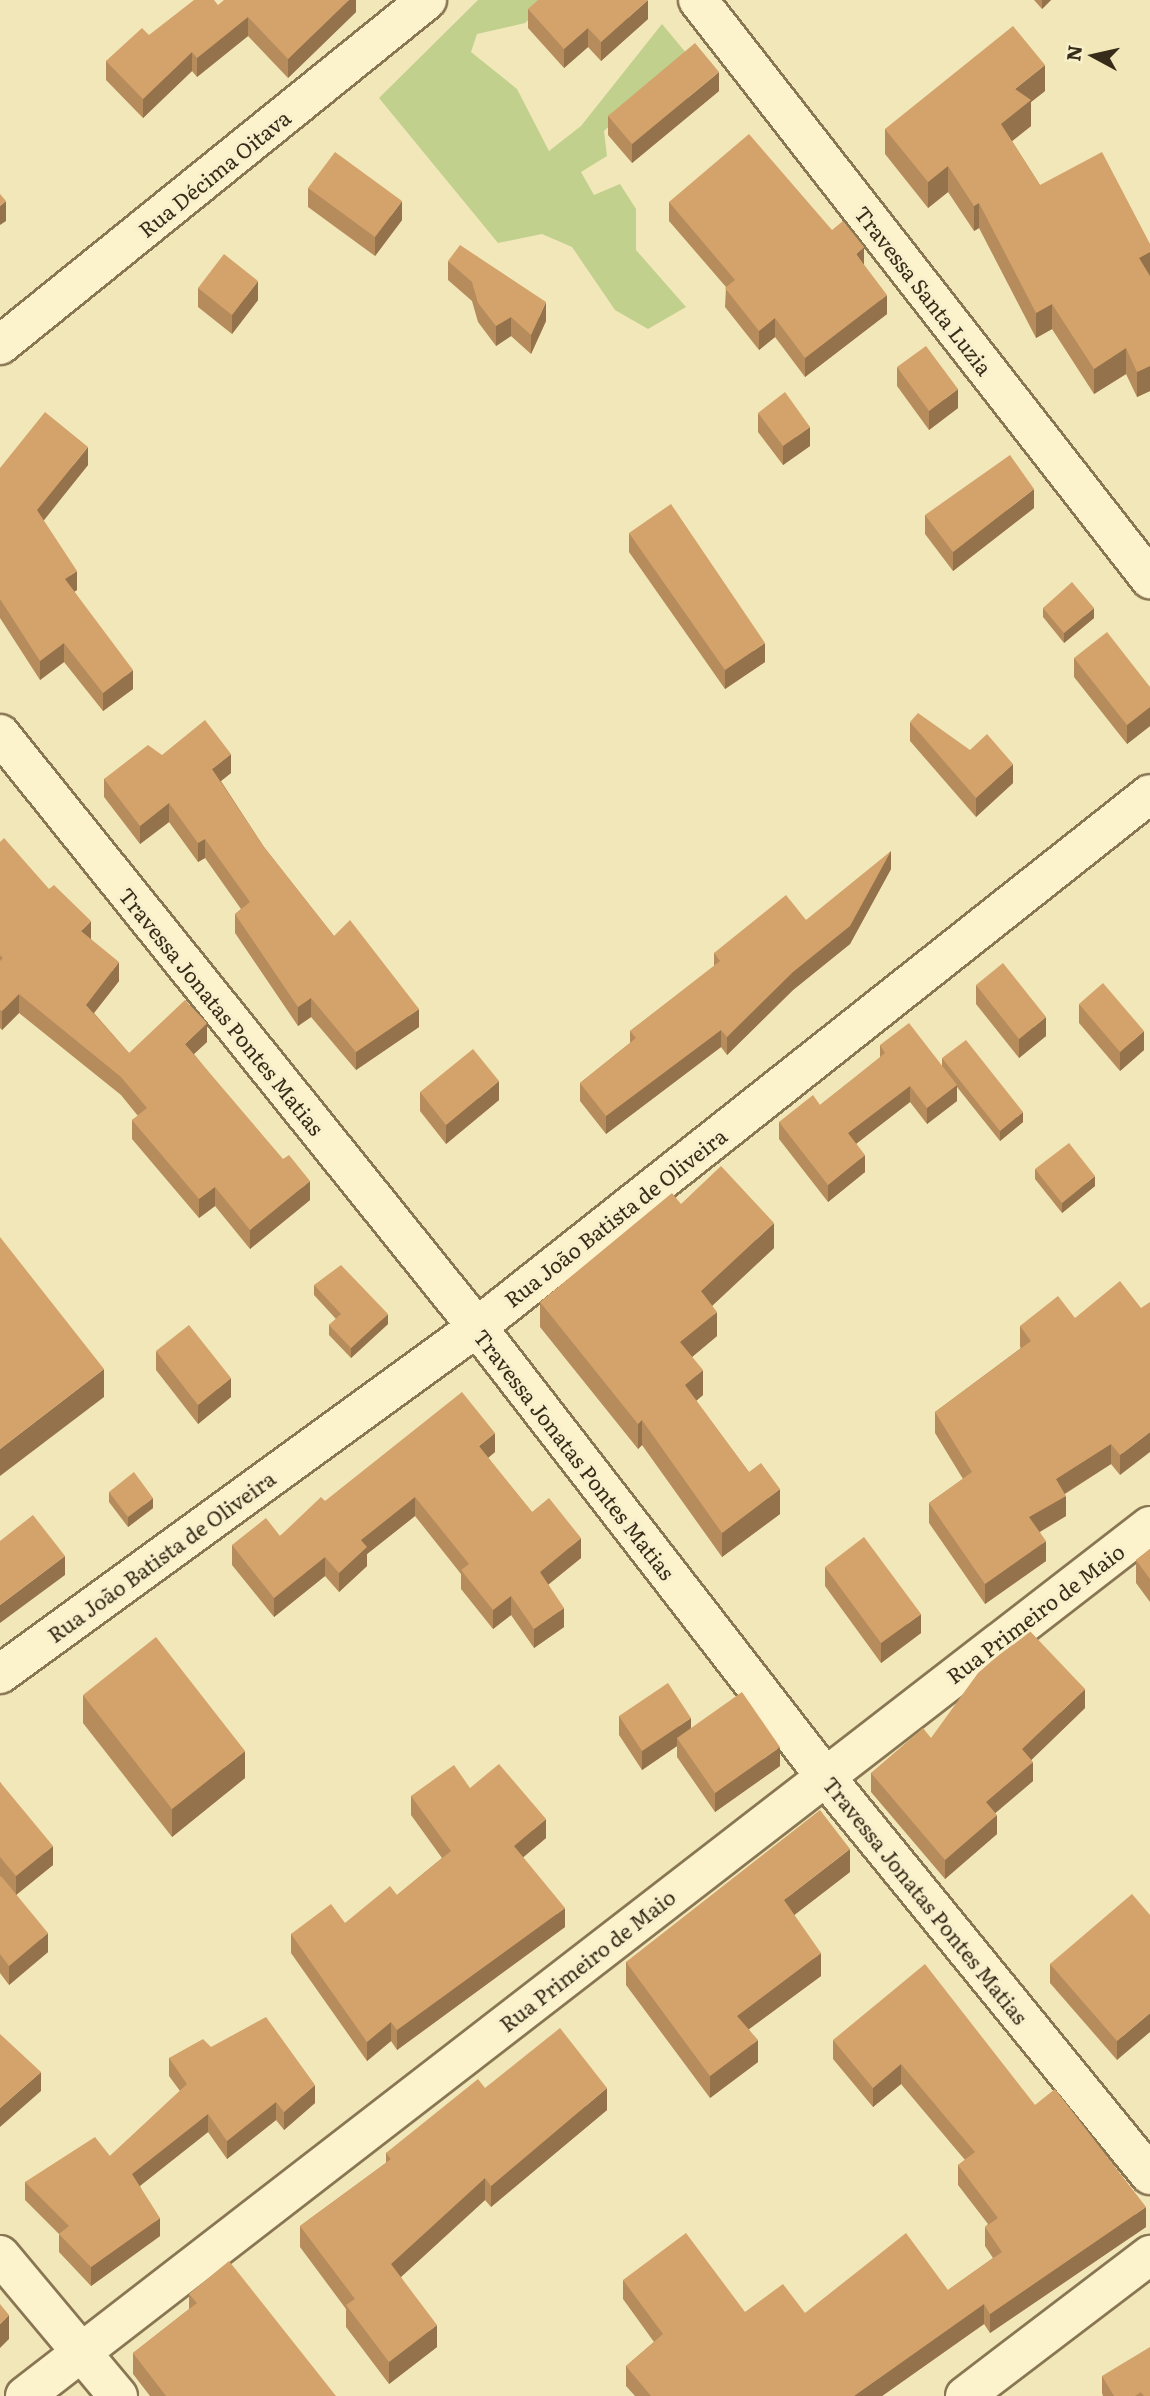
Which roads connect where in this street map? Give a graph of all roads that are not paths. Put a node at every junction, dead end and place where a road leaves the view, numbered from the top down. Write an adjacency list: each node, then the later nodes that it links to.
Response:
1 (427, 0): 3 (street, Rua Décima Oitava)
2 (698, 0): 4 (street, Travessa Santa Luzia)
3 (0, 345)
4 (1150, 579)
5 (0, 734): 7 (street, Travessa Jonatas Pontes Matias)
6 (1150, 794): 7 (street, Rua João Batista de Oliveira)
7 (477, 1326): 9 (street, Rua João Batista de Oliveira); 10 (street, Travessa Jonatas Pontes Matias)
8 (1150, 1526): 10 (street, Rua Primeiro de Maio)
9 (0, 1674)
10 (824, 1775): 11 (street, Travessa Jonatas Pontes Matias); 14 (street, Rua Primeiro de Maio)
11 (1150, 2175)
12 (0, 2255): 14 (street)
13 (1150, 2255): 17 (street)
14 (83, 2352): 15 (street, Rua Primeiro de Maio); 16 (street)
15 (25, 2396)
16 (118, 2396)
17 (965, 2396)

